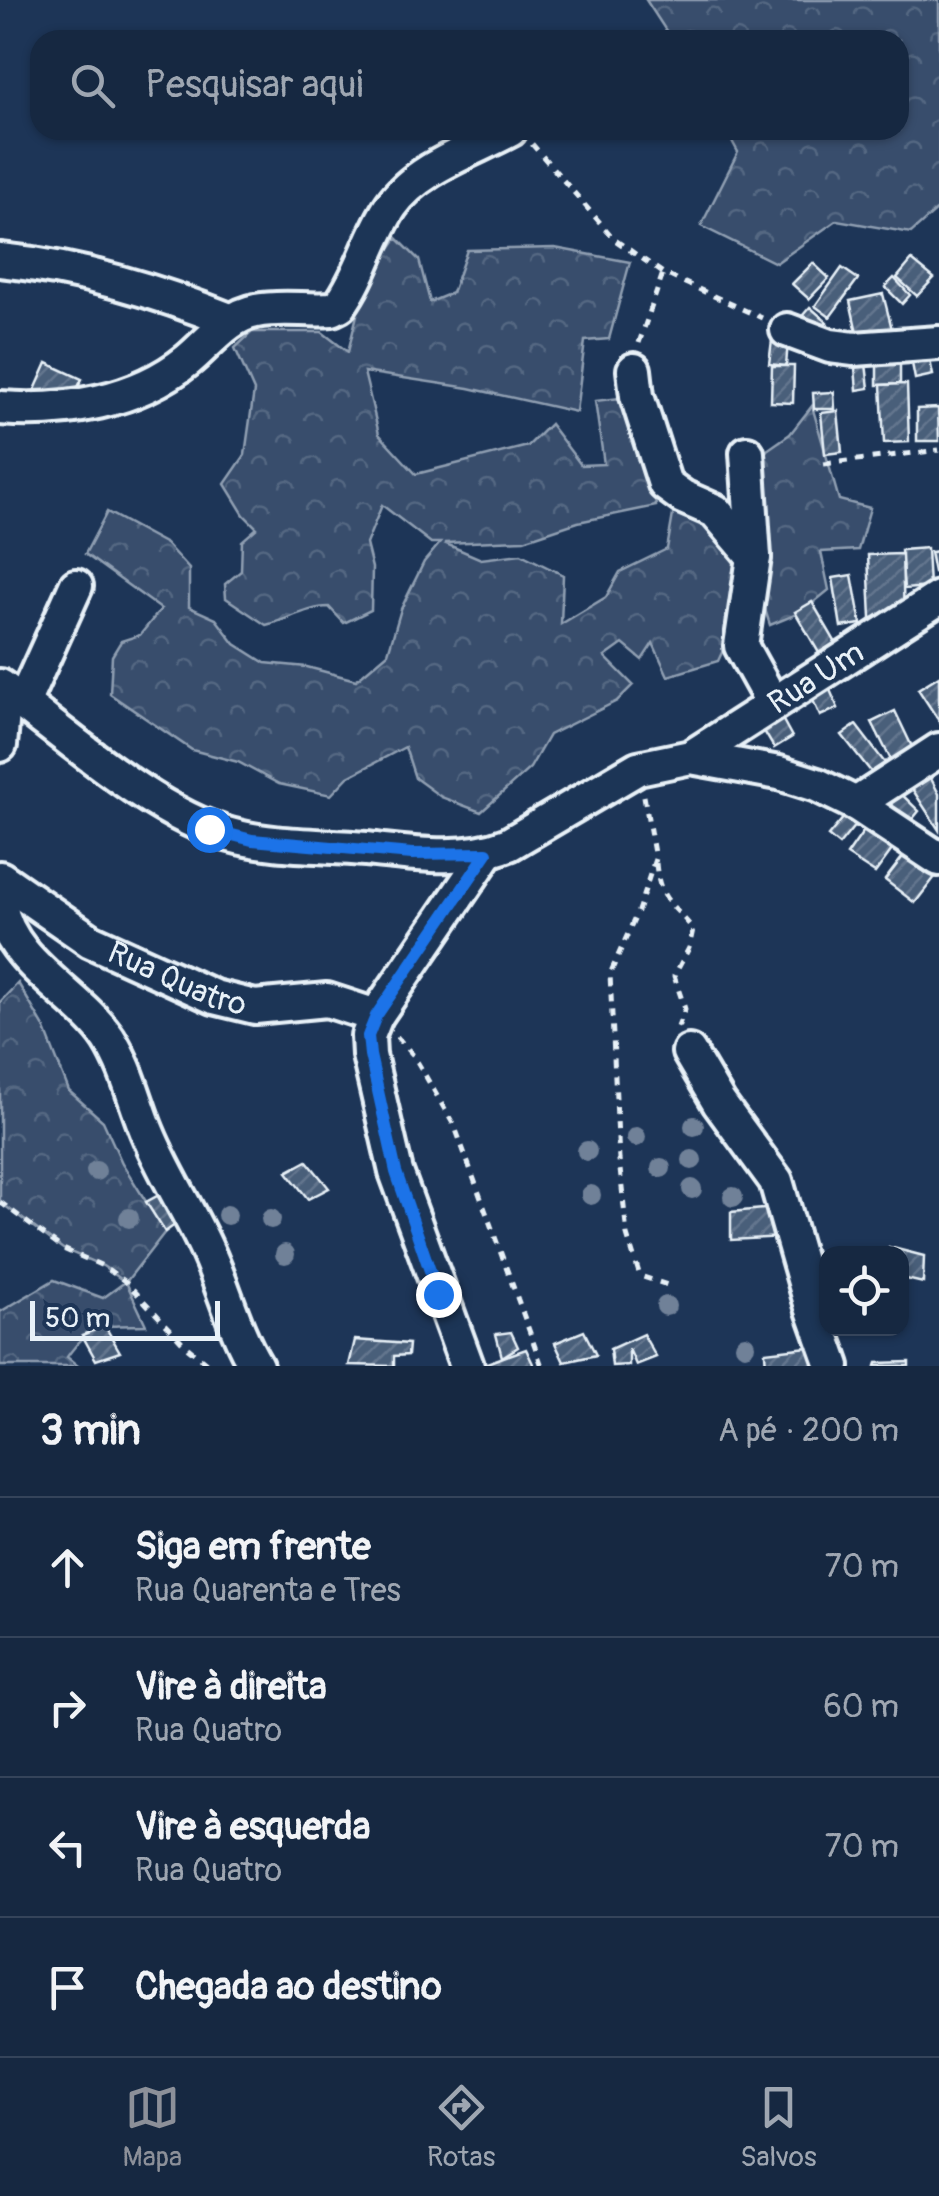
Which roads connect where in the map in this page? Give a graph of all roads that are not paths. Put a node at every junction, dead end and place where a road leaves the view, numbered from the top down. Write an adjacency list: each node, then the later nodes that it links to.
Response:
1 (513, 140): 3 (street)
2 (0, 260): 3 (street)
3 (232, 321): 7 (street)
4 (787, 330): 5 (street)
5 (939, 342)
6 (634, 370): 9 (street)
7 (0, 408)
8 (747, 453): 9 (street)
9 (754, 557): 13 (street)
10 (76, 586): 12 (street)
11 (939, 598): 13 (street, Rua Um)
12 (9, 693): 14 (street); 18 (street)
13 (772, 702): 16 (street, Rua Um)
14 (0, 745)
15 (939, 750): 17 (street)
16 (691, 757): 17 (street); 18 (street)
17 (856, 804): 19 (street)
18 (487, 853): 22 (street)
19 (939, 859)
20 (0, 878): 22 (street, Rua Quatro)
21 (0, 904): 24 (street)
22 (376, 1016): 25 (street)
23 (689, 1052): 26 (street)
24 (256, 1366)
25 (466, 1366)
26 (833, 1366)

